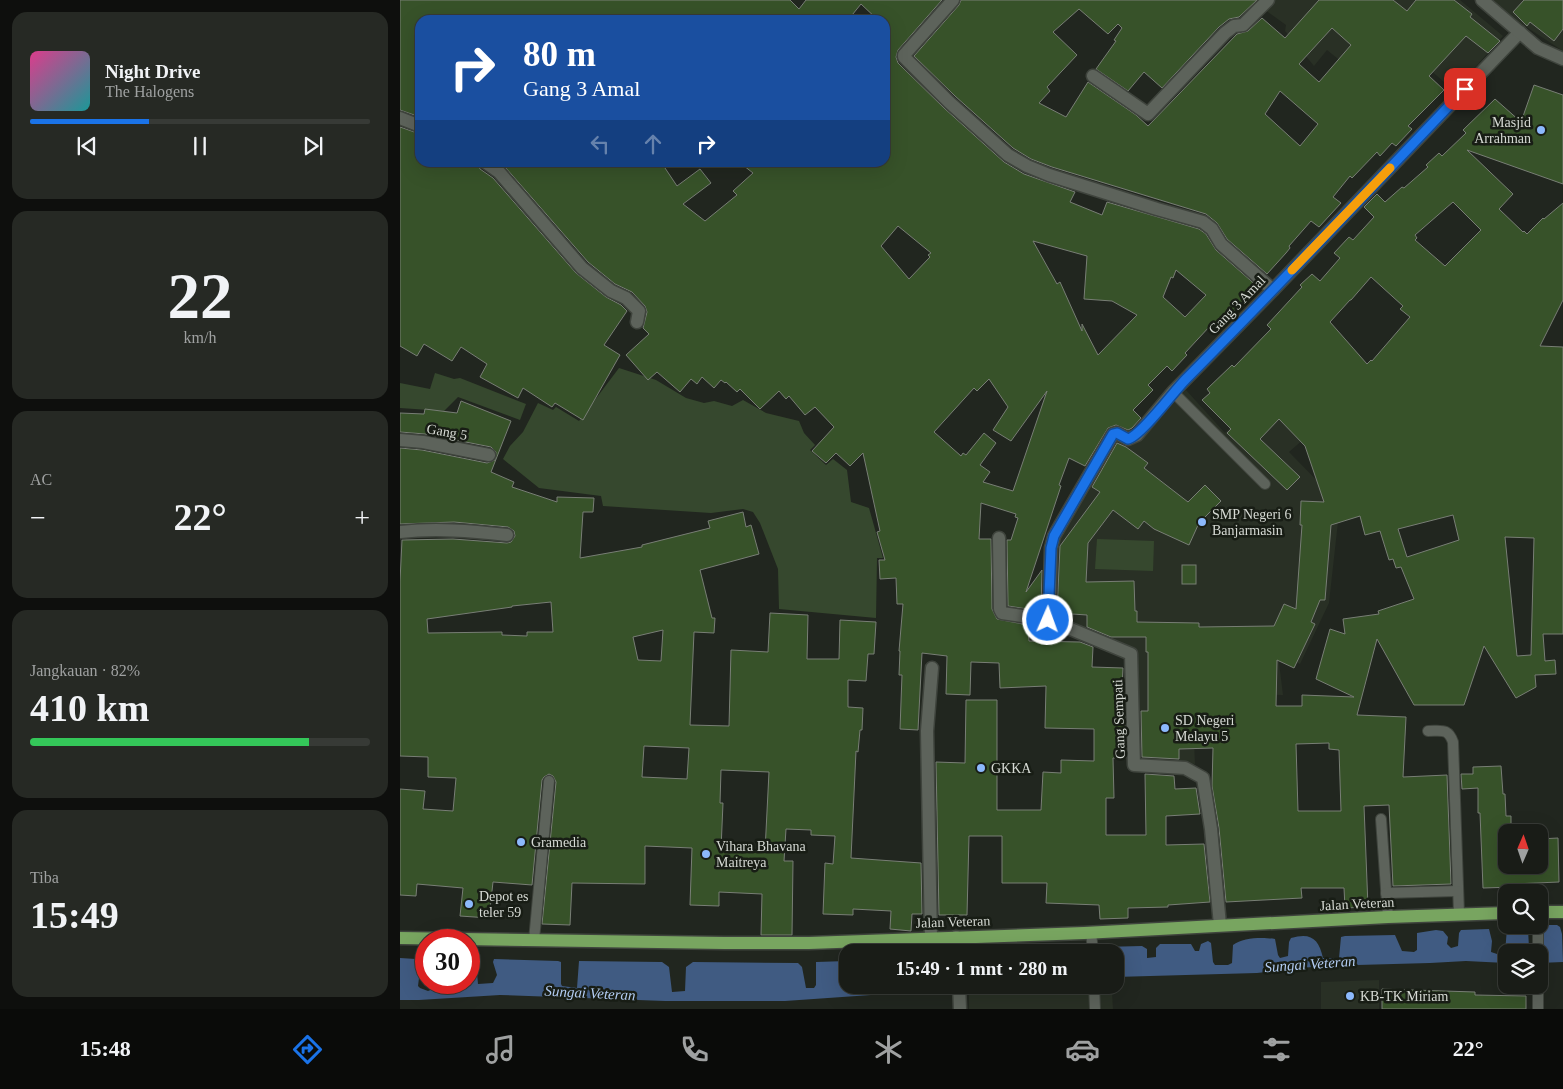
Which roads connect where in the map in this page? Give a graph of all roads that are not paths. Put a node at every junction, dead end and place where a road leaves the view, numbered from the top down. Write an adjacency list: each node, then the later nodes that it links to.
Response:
1 (953, 0): 10 (street)
2 (1268, 0): 6 (street)
3 (1482, 0): 4 (street)
4 (1520, 32): 5 (street); 10 (street, Gang 3 Amal)
5 (1563, 59)
6 (1093, 76)
7 (400, 118): 8 (street)
8 (415, 124)
9 (492, 167): 11 (street)
10 (1273, 290): 12 (street, Gang 3 Amal)
11 (637, 322)
12 (1173, 392): 15 (lane); 19 (street, Gang 3 Amal)
13 (400, 440): 14 (street, Gang 5)
14 (489, 455)
15 (1265, 484)
16 (400, 532): 17 (street)
17 (507, 535)
18 (999, 538): 19 (street, Gang Sempati)
19 (1048, 620): 31 (street, Gang Sempati)
20 (932, 668): 35 (street)
21 (1428, 731): 24 (lane)
22 (549, 781): 36 (lane)
23 (1381, 819): 25 (lane)
24 (1457, 891): 25 (lane); 29 (lane)
25 (1386, 892): 30 (lane)
26 (1548, 912): 27 (main road)
27 (1563, 912)
28 (1498, 913): 29 (main road, Jalan Veteran)
29 (1459, 914): 30 (main road, Jalan Veteran)
30 (1388, 917): 31 (main road, Jalan Veteran)
31 (1220, 925): 32 (main road, Jalan Veteran)
32 (1091, 932): 33 (main road, Jalan Veteran); 38 (lane)
33 (956, 937): 35 (main road, Jalan Veteran); 37 (street)
34 (400, 938): 36 (main road, Jalan Veteran)
35 (931, 938): 36 (main road, Jalan Veteran)
36 (534, 940)
37 (956, 944)
38 (1092, 944)
39 (959, 994): 42 (street)
40 (1094, 994): 43 (lane)
41 (1538, 994): 44 (lane)
42 (960, 1009)
43 (1095, 1009)
44 (1538, 1009)

